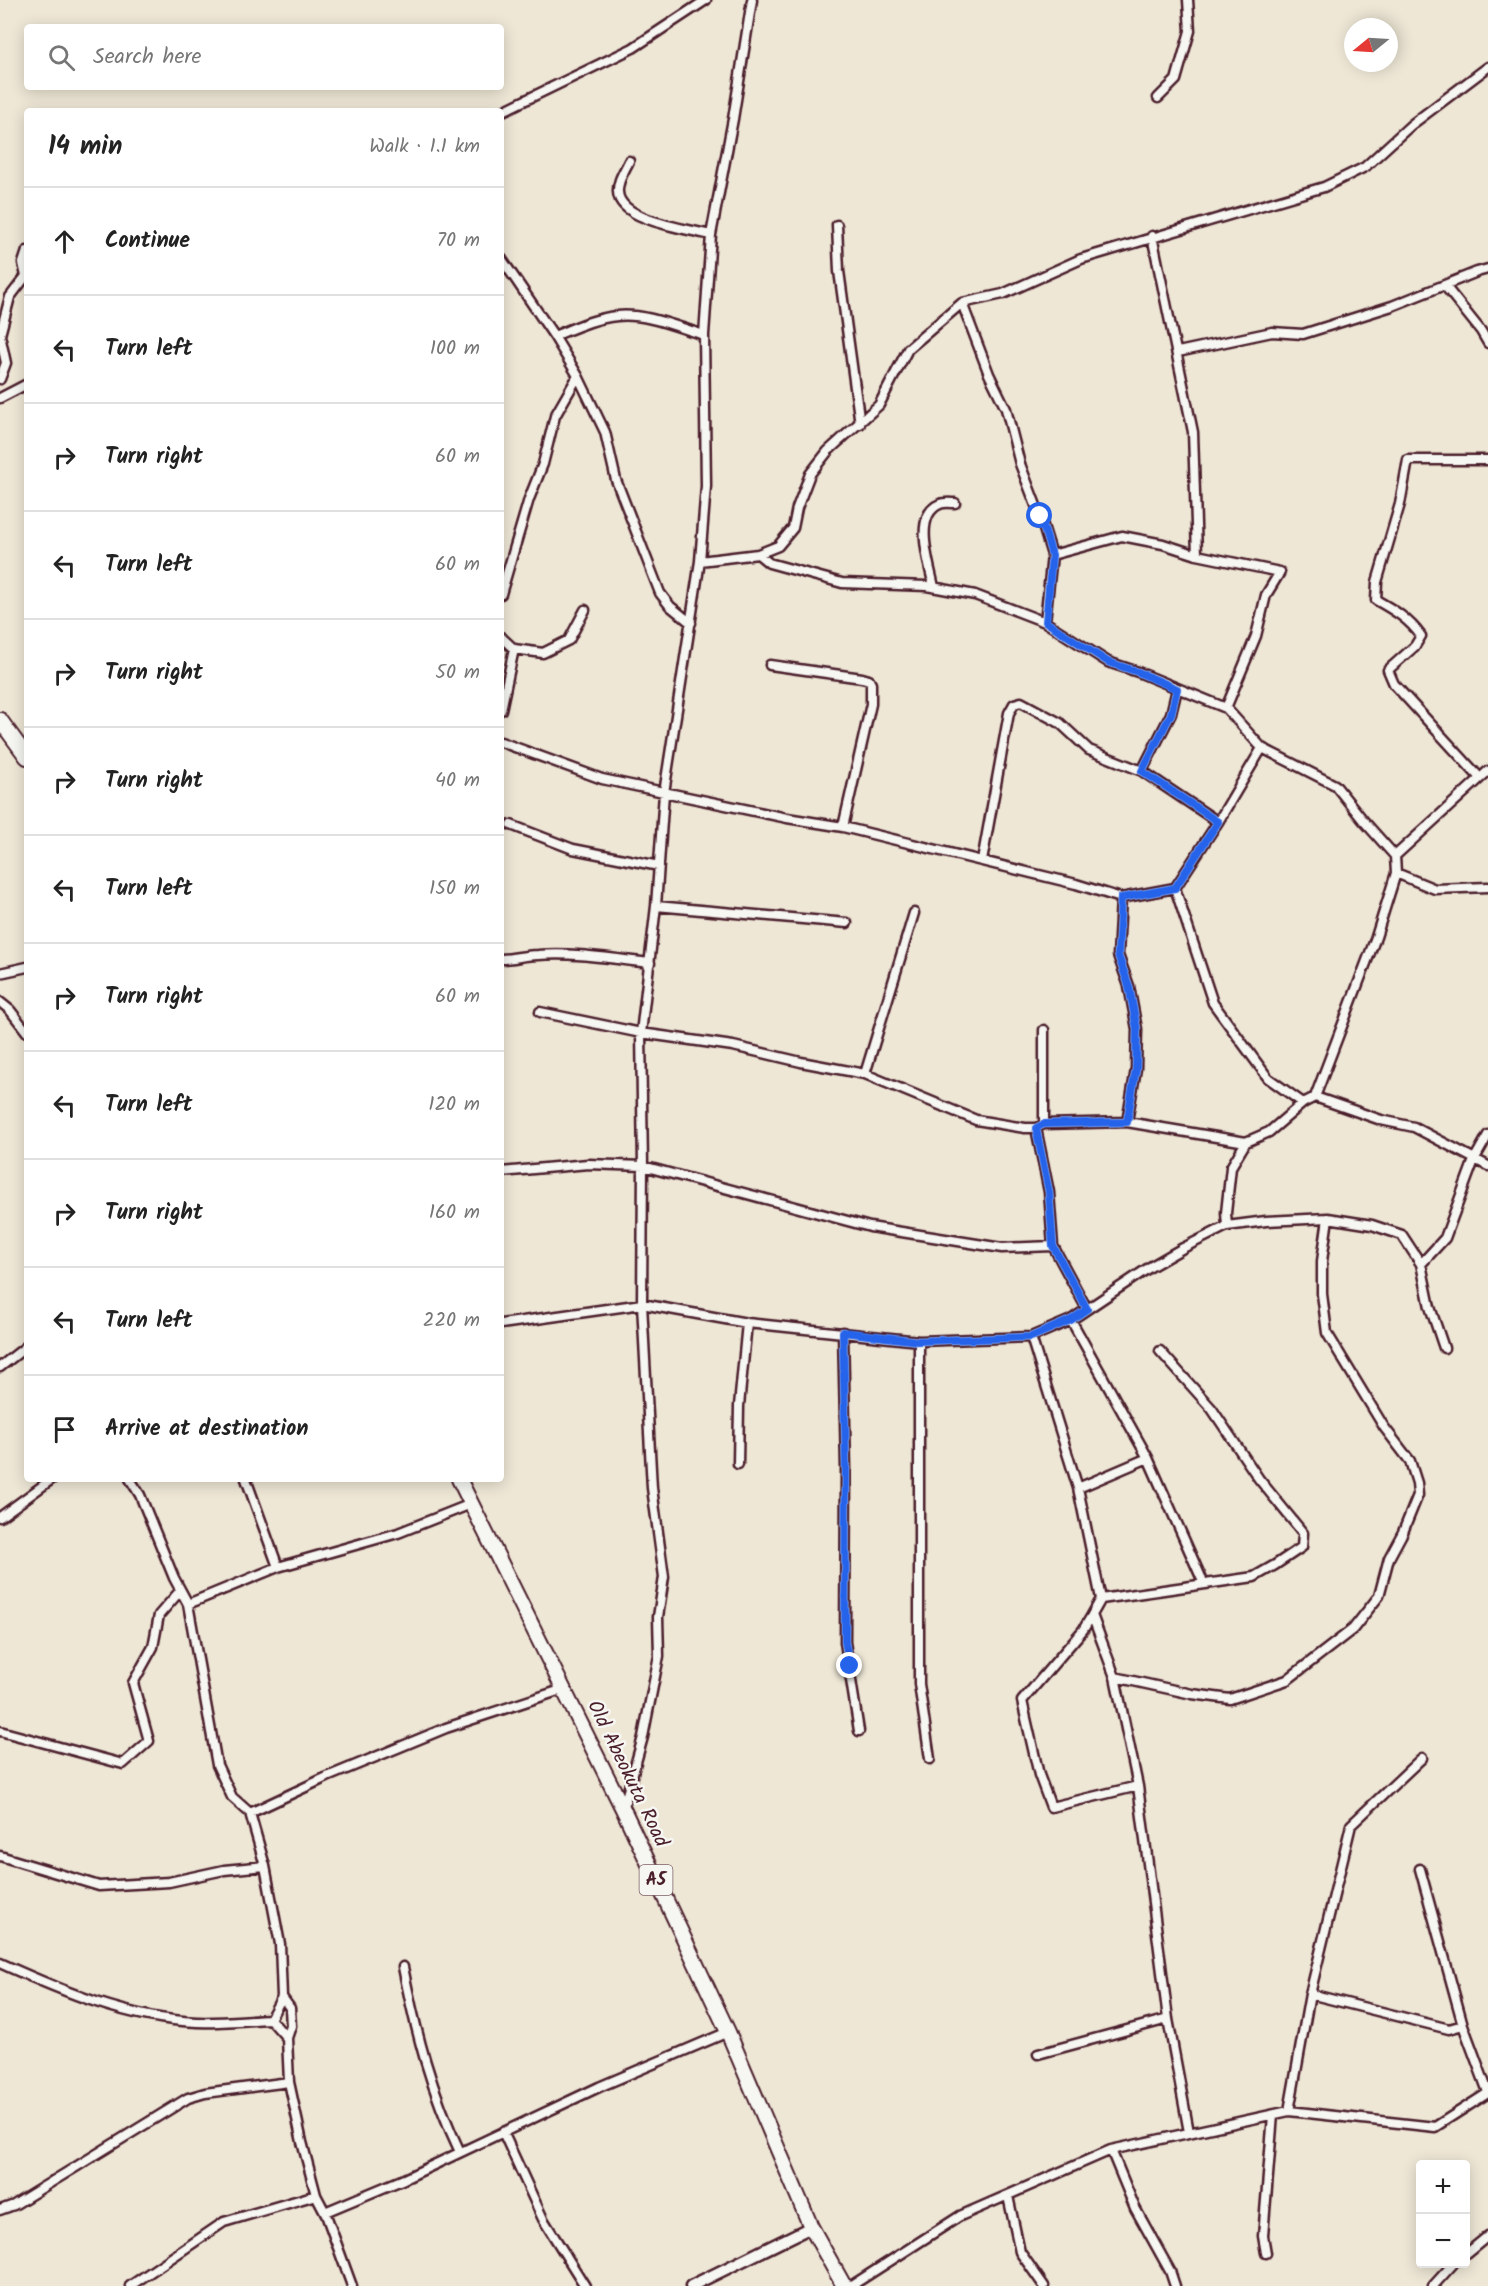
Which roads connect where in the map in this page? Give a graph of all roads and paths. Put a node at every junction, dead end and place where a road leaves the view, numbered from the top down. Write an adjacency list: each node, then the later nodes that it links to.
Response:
1 (706, 0): 6 (street)
2 (752, 0): 9 (street)
3 (1188, 0): 5 (street)
4 (1488, 67): 10 (street)
5 (1158, 98)
6 (504, 111)
7 (629, 161): 9 (street)
8 (837, 225): 24 (street)
9 (711, 234): 16 (street)
10 (1152, 237): 15 (street); 19 (street)
11 (504, 262): 17 (street)
12 (1488, 269): 14 (street)
13 (24, 280): 21 (street)
14 (1445, 286): 18 (street); 19 (street)
15 (962, 303): 24 (street); 28 (street)
16 (704, 335): 17 (street); 30 (street)
17 (554, 336): 20 (street)
18 (1488, 344)
19 (1178, 352): 29 (street)
20 (578, 376): 31 (street); 35 (street)
21 (0, 379)
22 (24, 386): 23 (street)
23 (0, 398)
24 (860, 424): 27 (street)
25 (1488, 460): 48 (street)
26 (955, 503): 32 (street)
27 (758, 554): 30 (street); 32 (street)
28 (1052, 555): 29 (street); 34 (street)
29 (1197, 555): 41 (street)
30 (700, 561): 35 (street)
31 (504, 584)
32 (934, 587): 34 (street)
33 (585, 610): 37 (street)
34 (1046, 622): 39 (street)
35 (691, 623): 49 (street)
36 (504, 640): 37 (street)
37 (514, 649): 40 (street)
38 (770, 665): 52 (street)
39 (1177, 689): 41 (street); 46 (street)
40 (504, 696)
41 (1226, 708): 44 (street)
42 (0, 720): 45 (highway)
43 (504, 743): 49 (street)
44 (1262, 748): 50 (street); 53 (street)
45 (24, 753)
46 (1142, 771): 50 (street); 54 (street)
47 (1488, 771): 48 (street)
48 (1479, 778): 53 (street)
49 (664, 793): 52 (street); 55 (street)
50 (1218, 822): 58 (street)
51 (511, 825): 55 (street)
52 (843, 827): 54 (street)
53 (1395, 856): 56 (street)
54 (982, 861): 59 (street)
55 (659, 866): 60 (street)
56 (1396, 873): 57 (street); 73 (street)
57 (1488, 886)
58 (1175, 888): 59 (street); 74 (street)
59 (1121, 898): 75 (street)
60 (656, 906): 62 (street); 64 (street)
61 (914, 913): 72 (street)
62 (847, 923)
63 (504, 959): 64 (street)
64 (650, 963): 71 (street)
65 (24, 968): 66 (street)
66 (0, 973)
67 (0, 1002): 69 (street)
68 (540, 1012): 71 (street)
69 (24, 1028)
70 (1044, 1030): 76 (street)
71 (641, 1033): 72 (street); 80 (street)
72 (865, 1074): 76 (street)
73 (1315, 1097): 74 (street); 79 (street)
74 (1303, 1103): 78 (street)
75 (1127, 1122): 76 (street); 78 (street)
76 (1040, 1126): 85 (street)
77 (1488, 1135): 79 (street)
78 (1246, 1142): 84 (street)
79 (1474, 1160): 81 (street); 86 (street)
80 (643, 1166): 82 (street); 85 (street); 87 (street)
81 (1488, 1166)
82 (504, 1172)
83 (1328, 1218): 84 (street); 86 (street); 114 (street)
84 (1227, 1226): 88 (street)
85 (1053, 1246): 88 (street)
86 (1421, 1264): 96 (street)
87 (642, 1304): 90 (street); 91 (street); 121 (street)
88 (1087, 1309): 89 (street)
89 (1071, 1320): 93 (street); 99 (street)
90 (747, 1323): 92 (street); 100 (street)
91 (504, 1324)
92 (843, 1332): 94 (street); 117 (street)
93 (1031, 1337): 94 (street); 105 (street)
94 (918, 1341): 119 (street)
95 (24, 1348): 98 (street)
96 (1444, 1348)
97 (1160, 1351): 109 (street)
98 (0, 1367)
99 (1148, 1458): 105 (street); 109 (street)
100 (738, 1464)
101 (48, 1482): 107 (street)
102 (132, 1482): 110 (street)
103 (247, 1482): 108 (street)
104 (460, 1482): 106 (highway, Old Abeokuta Road / A5)
105 (1078, 1488): 111 (street)
106 (471, 1504): 108 (street); 115 (highway, Old Abeokuta Road / A5)
107 (0, 1517)
108 (278, 1567): 112 (street)
109 (1204, 1584): 111 (street)
110 (180, 1591): 112 (street); 116 (street)
111 (1101, 1599): 113 (street)
112 (188, 1604): 122 (street)
113 (1092, 1615): 114 (street); 120 (street)
114 (1115, 1677): 120 (street)
115 (564, 1689): 121 (highway, Old Abeokuta Road / A5); 122 (street)
116 (0, 1731)
117 (859, 1731)
118 (1422, 1758): 128 (street)
119 (930, 1760)
120 (1138, 1786): 131 (street)
121 (623, 1809): 133 (highway, Old Abeokuta Road / A5)
122 (250, 1813): 124 (street)
123 (0, 1856): 124 (street)
124 (265, 1866): 129 (street)
125 (1420, 1869): 132 (street)
126 (0, 1963): 130 (street)
127 (403, 1967): 143 (street)
128 (1310, 1994): 132 (street); 138 (street)
129 (282, 1997): 130 (street); 134 (street)
130 (270, 2019): 134 (street)
131 (1168, 2019): 135 (street); 141 (street)
132 (1463, 2025): 137 (street)
133 (728, 2032): 140 (street); 148 (highway, Old Abeokuta Road / A5)
134 (287, 2038): 136 (street)
135 (1038, 2054)
136 (289, 2082): 144 (street); 146 (street)
137 (1488, 2093): 138 (street)
138 (1289, 2111): 139 (street)
139 (1273, 2115): 141 (street); 151 (street)
140 (503, 2132): 143 (street); 155 (street)
141 (1190, 2132): 142 (street)
142 (1111, 2150): 145 (street); 160 (street)
143 (460, 2152): 147 (street)
144 (316, 2195): 147 (street); 153 (street)
145 (1008, 2196): 158 (street); 159 (street)
146 (0, 2210)
147 (326, 2212): 154 (street)
148 (812, 2227): 156 (street); 157 (highway, Old Abeokuta Road / A5)
149 (1488, 2236): 150 (street)
150 (1470, 2251)
151 (1266, 2253)
152 (1450, 2268): 161 (street)
153 (130, 2286)
154 (352, 2286)
155 (585, 2286)
156 (691, 2286)
157 (843, 2286)
158 (851, 2286)
159 (1044, 2286)
160 (1176, 2286)
161 (1432, 2286)

